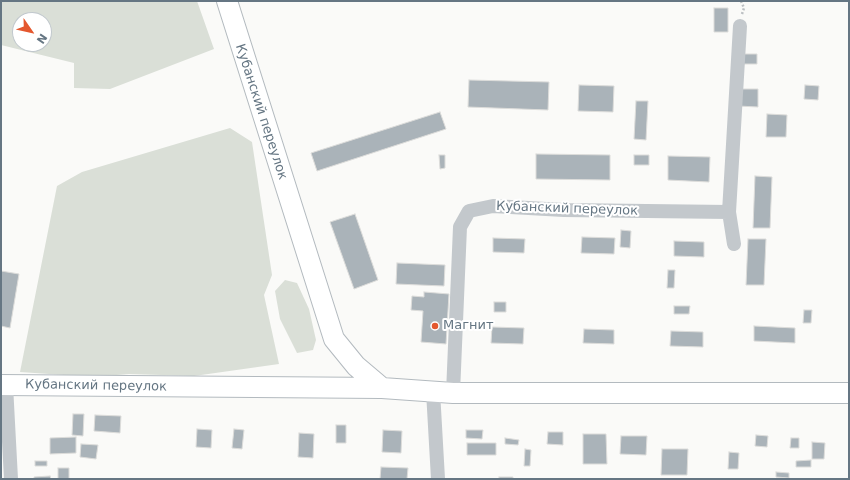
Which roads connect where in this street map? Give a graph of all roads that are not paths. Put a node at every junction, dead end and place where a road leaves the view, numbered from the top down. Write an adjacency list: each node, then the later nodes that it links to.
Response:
1 (227, 1): 6 (street, Кубанский переулок)
2 (740, 26): 3 (street)
3 (729, 212): 4 (street); 8 (street, Кубанский переулок)
4 (734, 244)
5 (3, 385): 6 (street, Кубанский переулок); 10 (street)
6 (382, 388): 7 (street, Кубанский переулок)
7 (433, 391): 8 (street, Кубанский переулок); 11 (street)
8 (453, 393): 9 (street, Кубанский переулок)
9 (849, 393)
10 (11, 479)
11 (438, 479)

